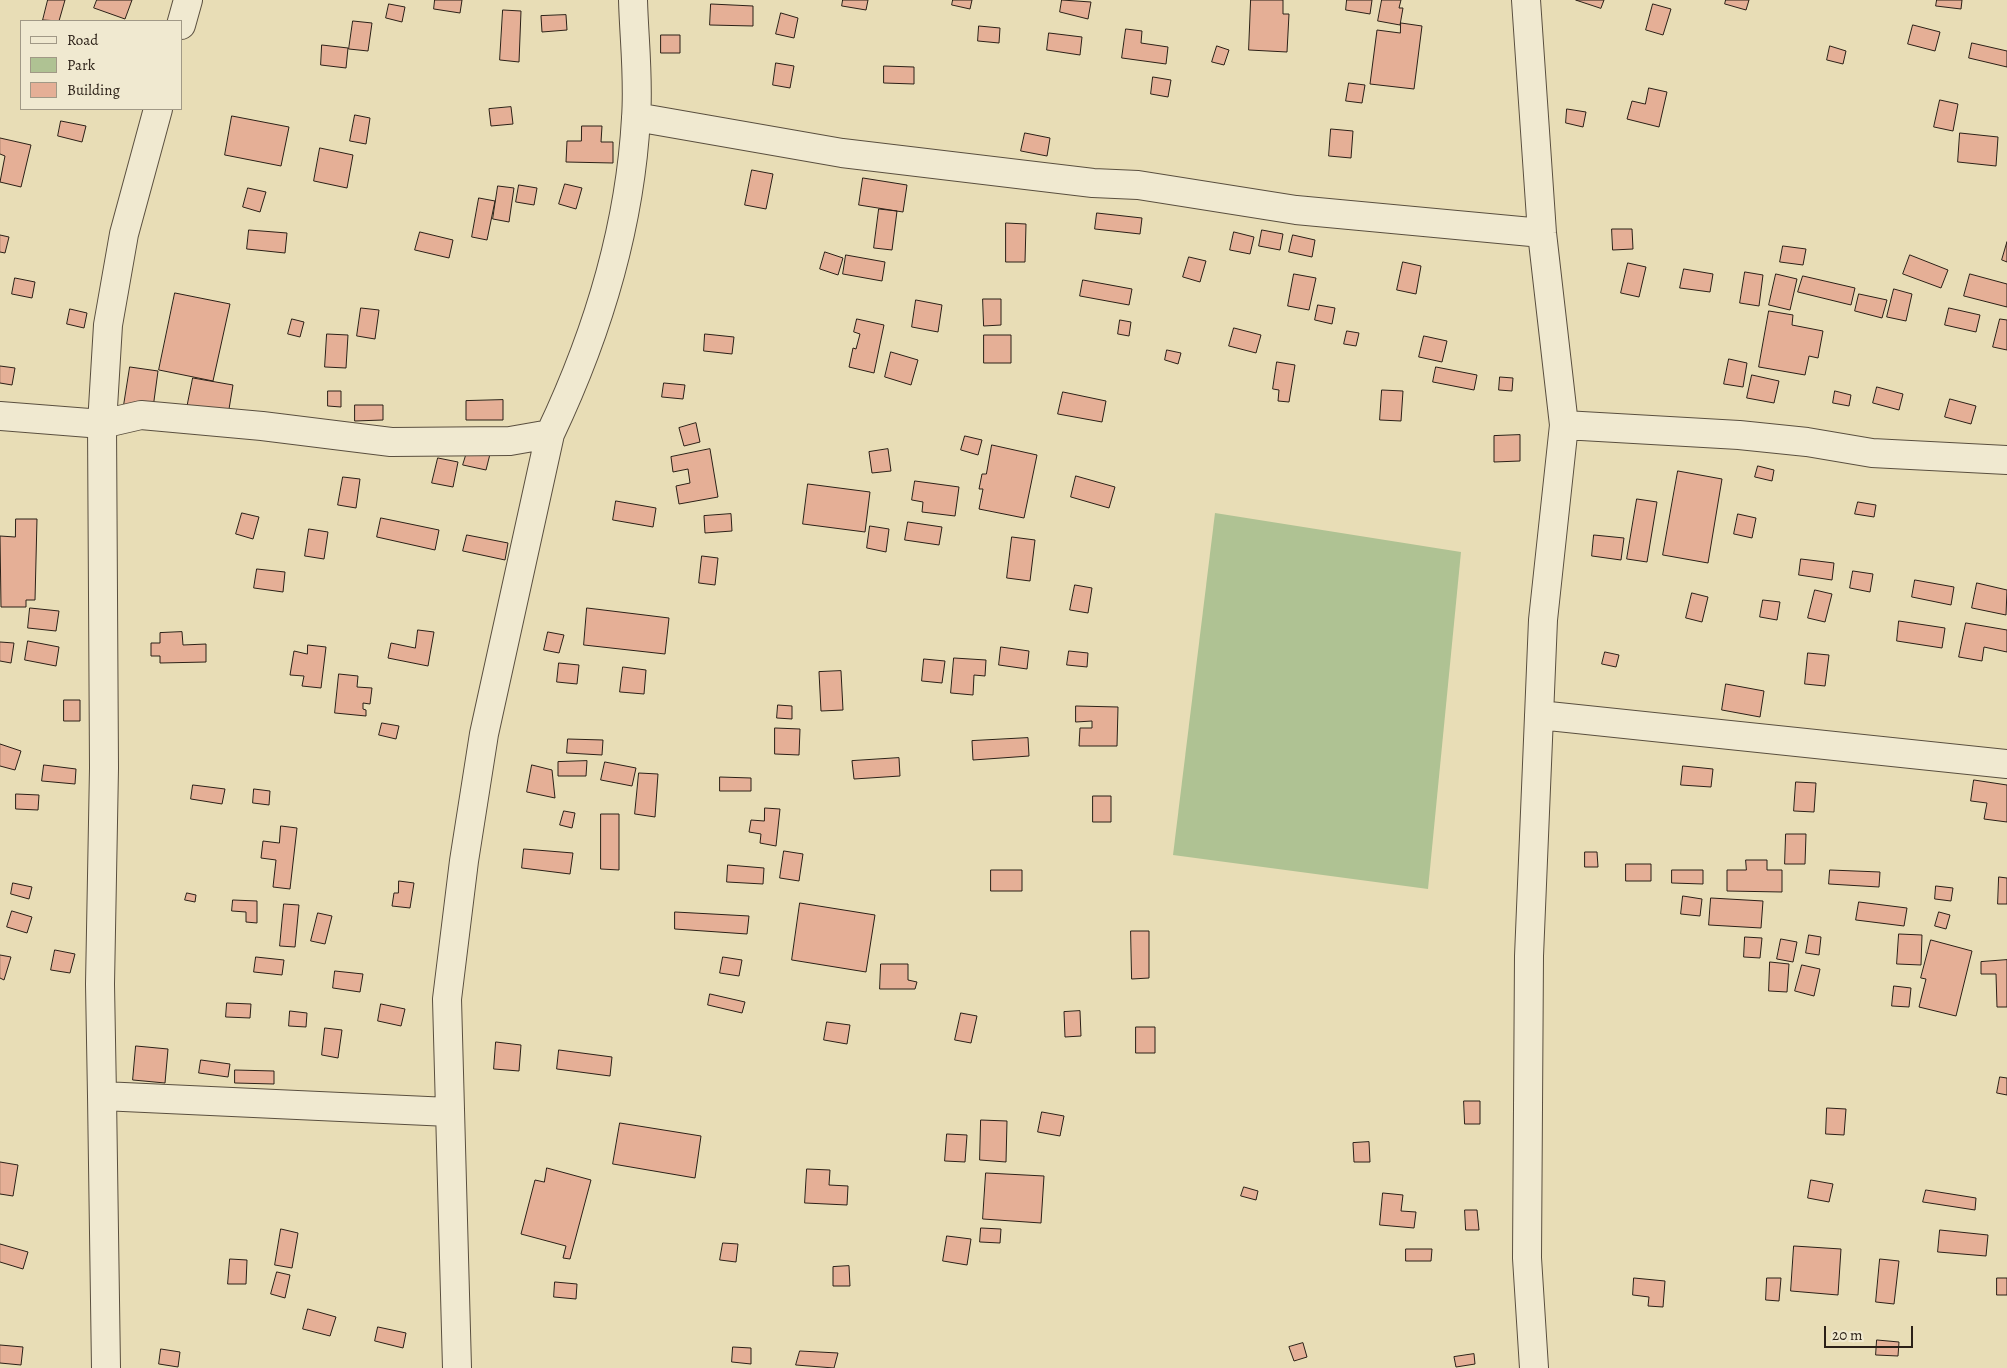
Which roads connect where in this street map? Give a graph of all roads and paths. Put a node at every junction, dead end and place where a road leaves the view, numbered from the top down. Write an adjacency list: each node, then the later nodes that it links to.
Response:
1 (188, 0): 4 (street)
2 (633, 0): 6 (street)
3 (1526, 0): 7 (street)
4 (182, 21)
5 (158, 110): 9 (street)
6 (636, 117): 7 (street); 11 (street)
7 (1542, 233): 10 (street)
8 (0, 416): 9 (street)
9 (102, 424): 11 (street); 15 (street)
10 (1564, 425): 12 (street); 13 (street)
11 (550, 434): 16 (street)
12 (2007, 460)
13 (1539, 715): 14 (street); 19 (street)
14 (2007, 764)
15 (102, 1096): 16 (street); 17 (street)
16 (450, 1112): 18 (street)
17 (106, 1368)
18 (457, 1368)
19 (1534, 1368)

